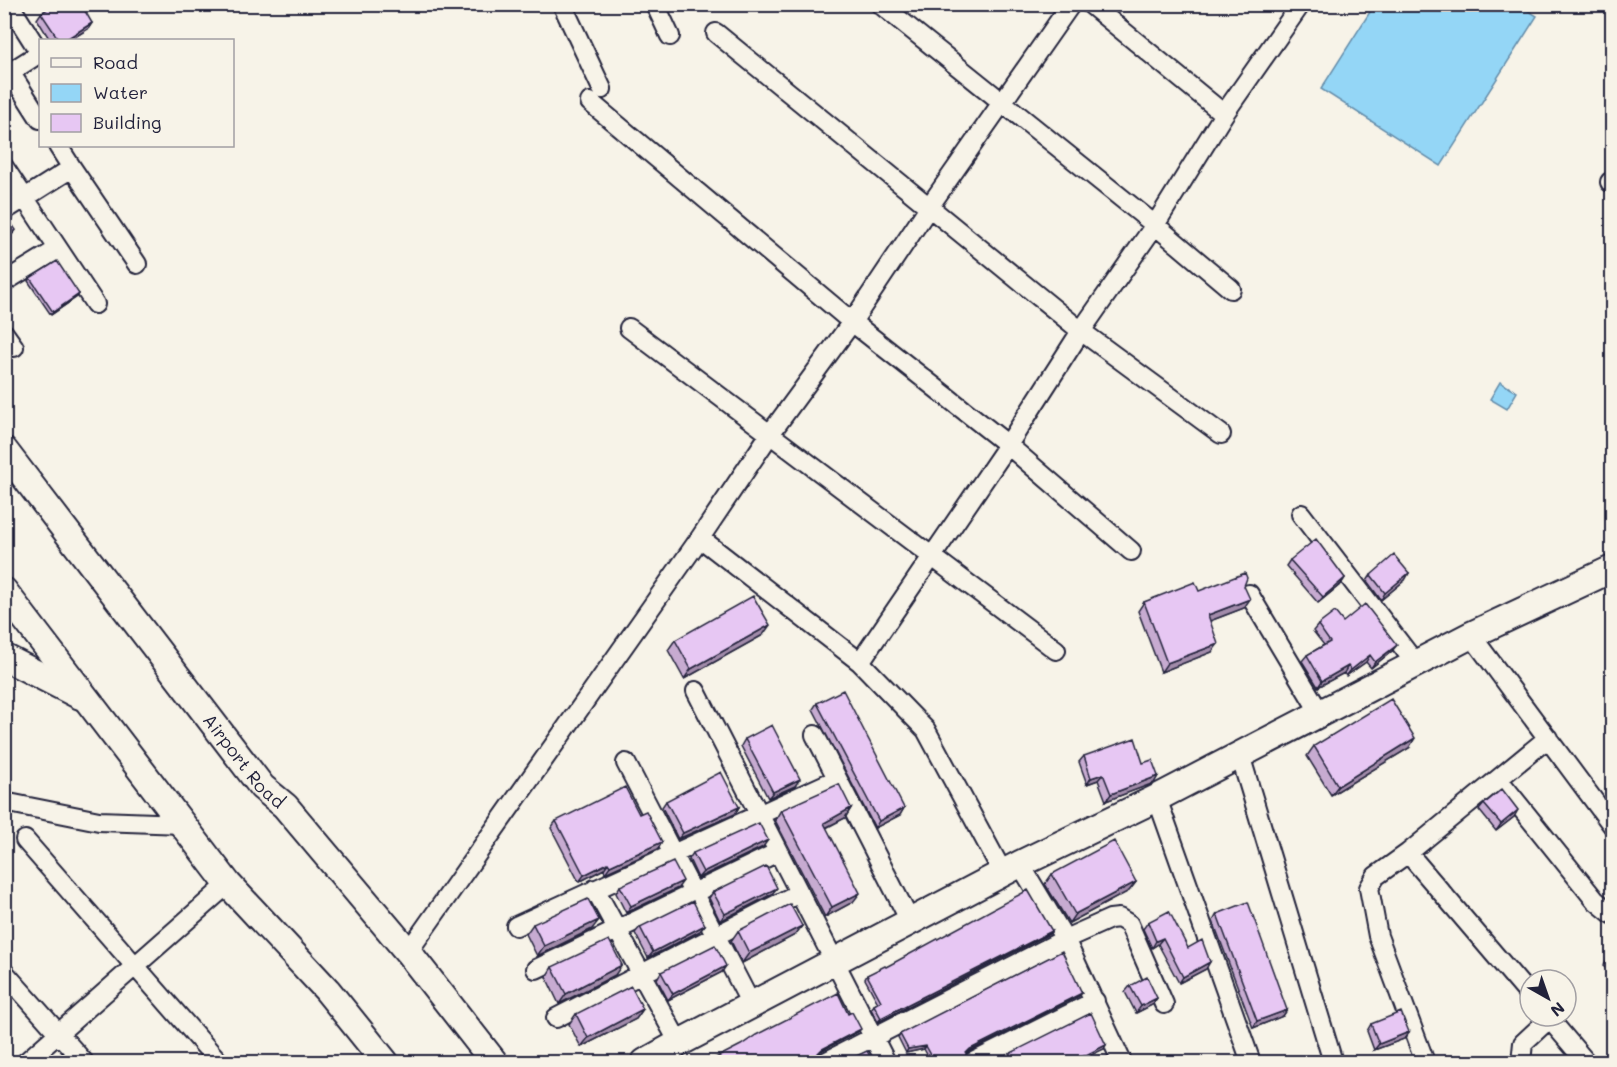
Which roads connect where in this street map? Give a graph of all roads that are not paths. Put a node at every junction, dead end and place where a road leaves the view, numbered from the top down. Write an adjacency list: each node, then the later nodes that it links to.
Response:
1 (9, 4): 10 (street)
2 (561, 4): 28 (street)
3 (656, 4): 9 (street)
4 (880, 4): 13 (street)
5 (1071, 4): 13 (street)
6 (1090, 4): 14 (street)
7 (1293, 7): 14 (street)
8 (716, 33): 20 (street)
9 (670, 36)
10 (39, 51)
11 (39, 54): 12 (street)
12 (7, 74): 15 (street)
13 (1002, 103): 20 (street); 22 (street)
14 (1224, 114): 22 (street)
15 (39, 118)
16 (58, 147): 18 (street)
17 (4, 167): 19 (street)
18 (72, 168): 19 (street); 24 (street)
19 (25, 197): 21 (street); 23 (street)
20 (929, 207): 28 (street); 30 (street)
21 (4, 211)
22 (1155, 225): 26 (street); 30 (street)
23 (58, 249): 25 (street); 27 (street)
24 (137, 264)
25 (4, 282)
26 (1232, 289)
27 (95, 303)
28 (852, 322): 31 (street); 33 (street)
29 (629, 327): 31 (street)
30 (1081, 331): 32 (street); 33 (street)
31 (770, 434): 36 (street); 38 (street)
32 (1221, 434)
33 (1008, 446): 37 (street); 38 (street)
34 (4, 450): 76 (main road, Airport Road)
35 (1301, 514): 46 (street)
36 (700, 538): 45 (street); 76 (street)
37 (1131, 551)
38 (933, 555): 43 (street); 45 (street)
39 (1612, 569): 42 (main road)
40 (4, 591): 48 (main road)
41 (1249, 594): 49 (street)
42 (1471, 635): 46 (main road); 51 (street)
43 (1056, 650)
44 (4, 657): 48 (main road)
45 (860, 662): 65 (street)
46 (1416, 664): 49 (main road)
47 (696, 691): 58 (street)
48 (88, 701): 59 (main road)
49 (1320, 713): 52 (main road)
50 (814, 735): 54 (street)
51 (1548, 738): 55 (street); 60 (street)
52 (1240, 755): 56 (main road); 103 (street)
53 (626, 763): 64 (street)
54 (837, 779): 58 (street); 71 (street)
55 (1498, 779): 63 (street); 70 (street)
56 (1157, 798): 65 (main road); 102 (street)
57 (4, 802): 59 (street)
58 (759, 814): 62 (street); 64 (street)
59 (183, 824): 66 (main road)
60 (1612, 825)
61 (25, 840): 78 (street)
62 (778, 852): 68 (street); 69 (street)
63 (1408, 853): 82 (street); 104 (street)
64 (673, 854): 67 (street); 69 (street)
65 (1012, 869): 71 (main road); 75 (street)
66 (228, 884): 78 (street); 96 (main road)
67 (595, 890): 72 (street); 73 (street)
68 (799, 892): 74 (street); 77 (street)
69 (693, 893): 73 (street); 74 (street)
70 (1612, 914)
71 (910, 923): 77 (main road)
72 (516, 926)
73 (617, 930): 79 (street); 81 (street)
74 (716, 936): 81 (street); 85 (street)
75 (1065, 939): 83 (street); 84 (street); 90 (street)
76 (408, 952): 97 (main road, Airport Road)
77 (835, 962): 85 (main road); 90 (street)
78 (135, 966): 89 (street); 95 (street)
79 (536, 969)
80 (4, 972): 89 (street)
81 (641, 974): 86 (street); 91 (street)
82 (1518, 982)
83 (1095, 1000): 100 (street); 101 (street)
84 (1164, 1004)
85 (752, 1006): 91 (main road)
86 (556, 1018)
87 (1538, 1028): 105 (street)
88 (1557, 1028): 106 (street)
89 (59, 1034): 93 (street); 94 (street)
90 (873, 1038): 98 (street); 99 (street)
91 (679, 1043): 92 (main road)
92 (652, 1061)
93 (26, 1062)
94 (84, 1062)
95 (219, 1062)
96 (386, 1062)
97 (494, 1062)
98 (825, 1062)
99 (886, 1062)
100 (973, 1062)
101 (1122, 1062)
102 (1251, 1062)
103 (1333, 1062)
104 (1425, 1062)
105 (1521, 1062)
106 (1586, 1062)

